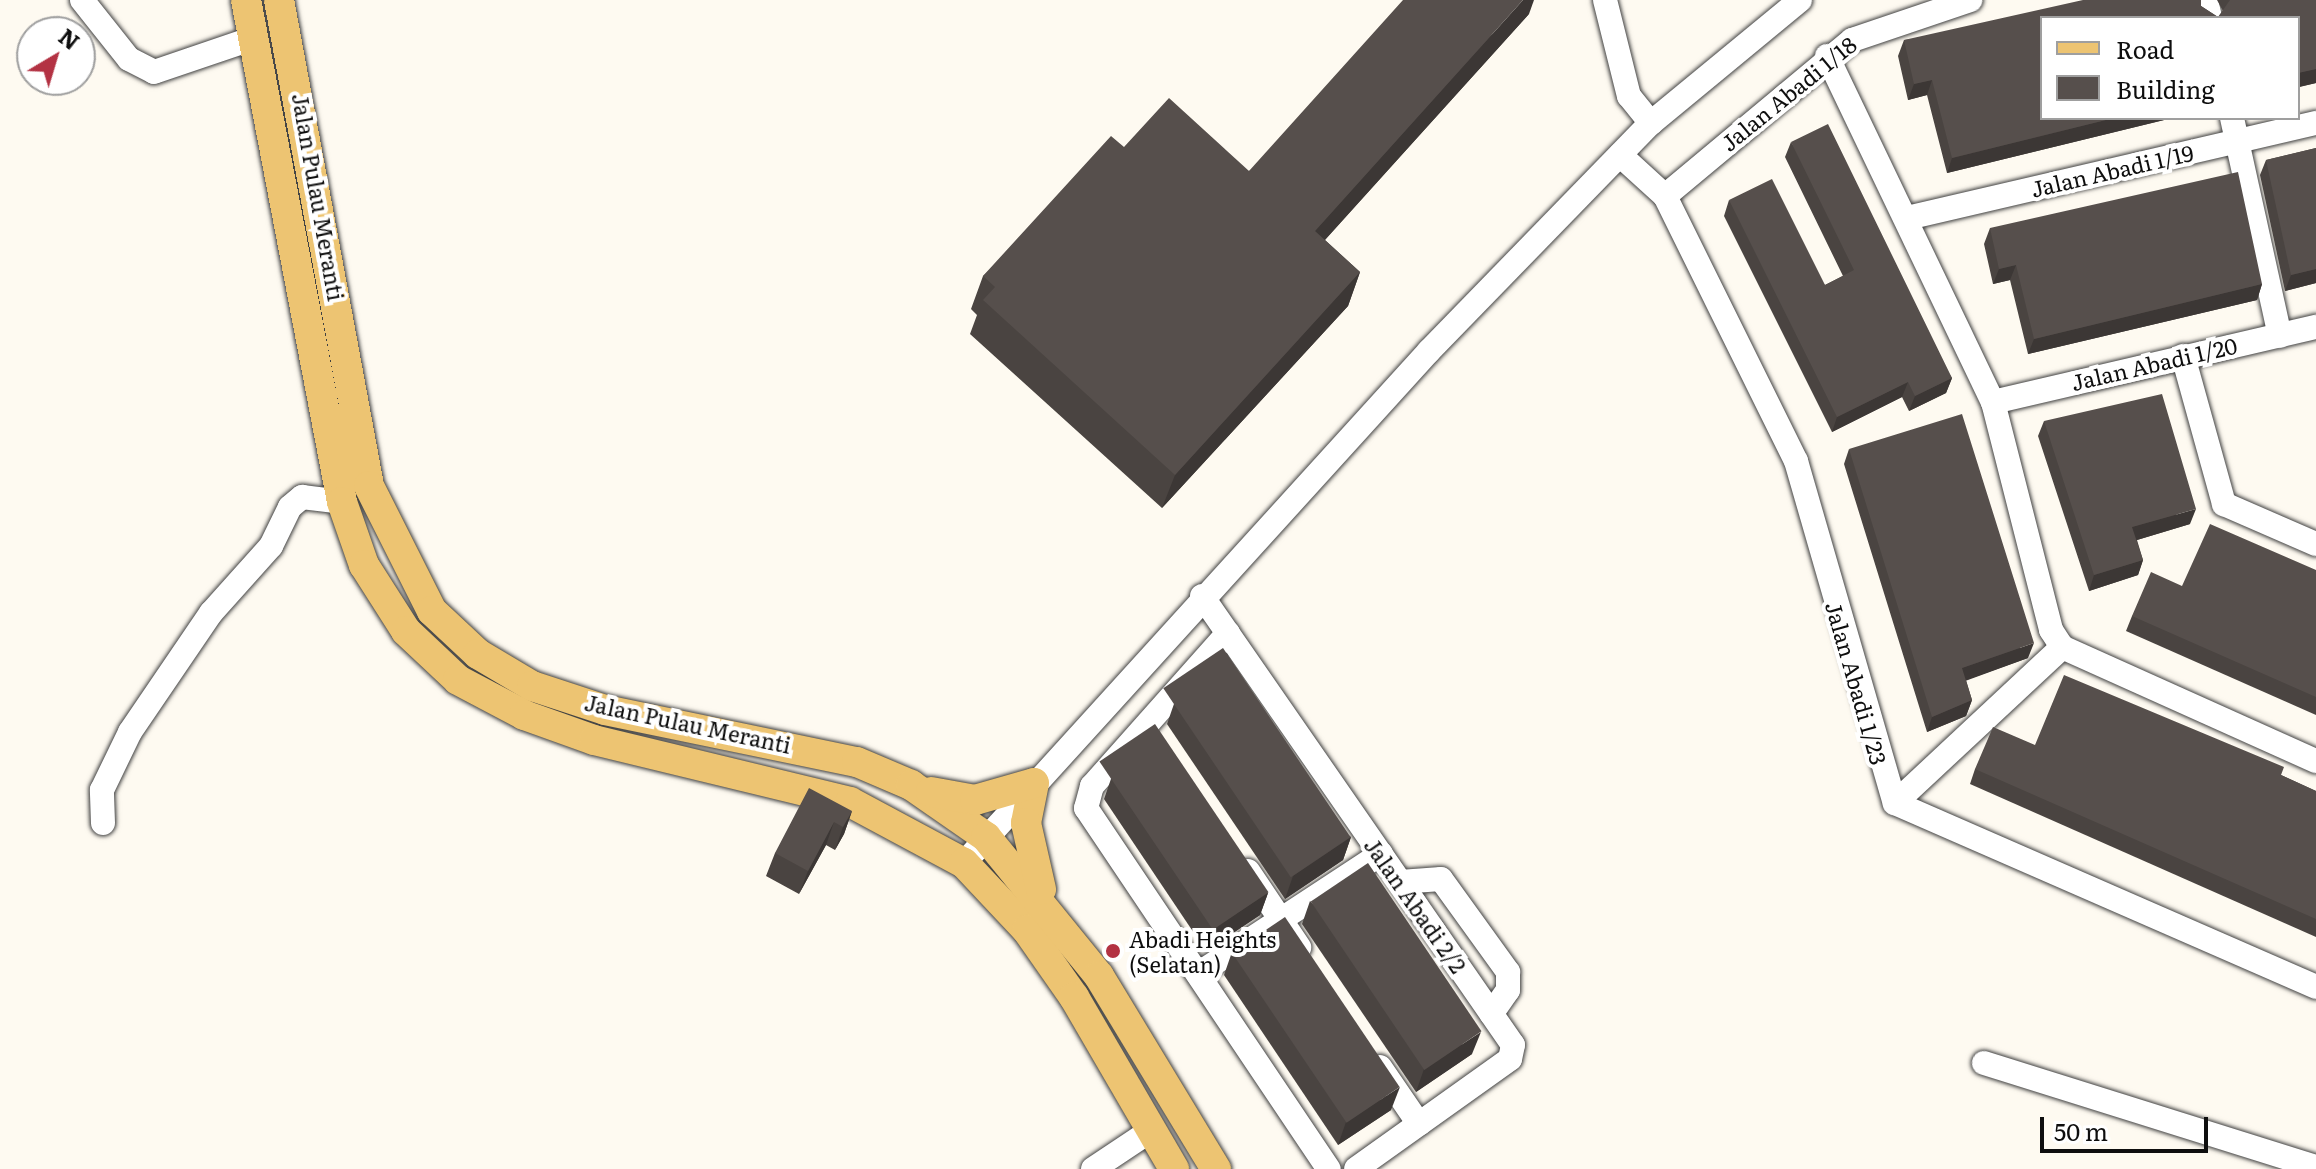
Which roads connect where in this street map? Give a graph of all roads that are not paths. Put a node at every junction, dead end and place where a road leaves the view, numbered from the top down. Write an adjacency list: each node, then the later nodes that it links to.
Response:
1 (82, 0): 7 (street)
2 (246, 0): 7 (main road, Jalan Pulau Meranti)
3 (279, 0): 28 (main road, Jalan Pulau Meranti)
4 (1605, 0): 9 (street)
5 (1800, 0): 9 (street)
6 (1970, 0): 8 (street, Jalan Abadi 1/18)
7 (254, 38): 19 (main road, Jalan Pulau Meranti)
8 (1827, 56): 13 (street, Jalan Abadi 1/18); 14 (street)
9 (1651, 123): 12 (street)
10 (2316, 123): 11 (street, Jalan Abadi 1/19)
11 (2234, 130): 14 (street, Jalan Abadi 1/19); 16 (street)
12 (1620, 155): 13 (street, Jalan Abadi 1/23); 21 (street)
13 (1665, 196): 29 (street, Jalan Abadi 1/23)
14 (1907, 218): 18 (street)
15 (2316, 327): 16 (street, Jalan Abadi 1/20)
16 (2280, 336): 17 (street, Jalan Abadi 1/20)
17 (2183, 356): 18 (street, Jalan Abadi 1/20); 20 (street)
18 (1993, 402): 23 (street)
19 (342, 502): 30 (street); 34 (main road, Jalan Pulau Meranti)
20 (2316, 544)
21 (1202, 596): 22 (street, Jalan Abadi 2/2); 27 (street)
22 (1228, 633): 24 (street); 33 (street, Jalan Abadi 2/2)
23 (2062, 647): 26 (street); 29 (street)
24 (1148, 723): 25 (street); 39 (street)
25 (1166, 749)
26 (2316, 761)
27 (1034, 783): 28 (main road); 31 (street); 36 (main road)
28 (911, 785): 31 (main road, Jalan Pulau Meranti)
29 (1895, 803): 40 (street)
30 (103, 823)
31 (986, 837): 34 (street); 36 (main road, Jalan Pulau Meranti)
32 (1237, 854): 37 (street)
33 (1381, 854): 35 (street, Jalan Abadi 2/2); 37 (street)
34 (964, 863): 45 (main road, Jalan Pulau Meranti)
35 (1400, 882): 41 (street, Jalan Abadi 2/2); 41 (street)
36 (1052, 909): 49 (main road, Jalan Pulau Meranti)
37 (1281, 919): 38 (street); 39 (street)
38 (1315, 970)
39 (1198, 974): 50 (street)
40 (2316, 987)
41 (1491, 1014): 44 (street, Jalan Abadi 2/2)
42 (1367, 1047): 44 (street)
43 (1984, 1063): 46 (street)
44 (1419, 1124): 51 (street, Jalan Abadi 2/2)
45 (1150, 1131): 47 (street); 48 (main road, Jalan Pulau Meranti)
46 (2316, 1167)
47 (1093, 1169)
48 (1174, 1169)
49 (1216, 1169)
50 (1329, 1169)
51 (1356, 1169)

